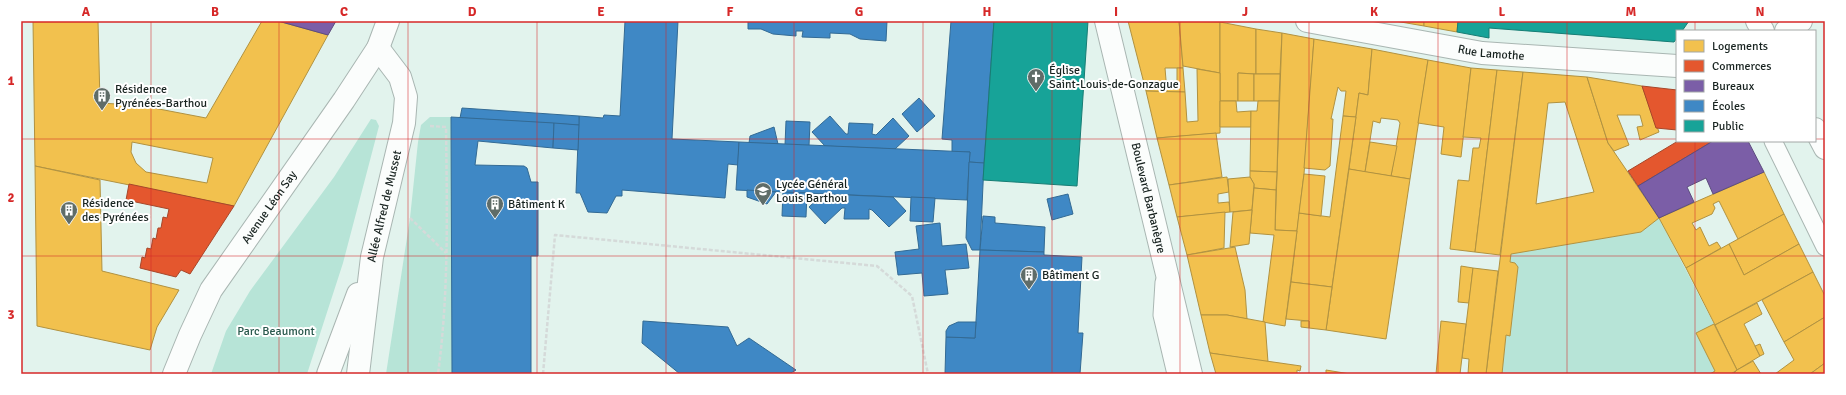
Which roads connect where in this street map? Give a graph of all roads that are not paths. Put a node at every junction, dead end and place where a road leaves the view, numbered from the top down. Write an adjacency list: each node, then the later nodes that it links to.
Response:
1 (388, 21): 9 (street, Avenue Léon Say)
2 (398, 21): 9 (lane)
3 (1106, 21): 16 (street, Boulevard Barbanègre)
4 (1307, 21): 10 (street, Rue Lamothe)
5 (1757, 21): 7 (street)
6 (1801, 21): 8 (street)
7 (1762, 30)
8 (1788, 30)
9 (378, 48): 15 (street, Allée Alfred de Musset); 17 (street, Avenue Léon Say)
10 (1676, 66)
11 (1816, 131): 13 (street)
12 (1773, 142): 14 (lane)
13 (1825, 148)
14 (1825, 247)
15 (372, 257): 18 (street); 19 (street, Allée Alfred de Musset)
16 (1165, 269): 20 (lane); 21 (street, Boulevard Barbanègre)
17 (174, 374)
18 (328, 374)
19 (358, 374)
20 (1176, 374)
21 (1191, 374)

